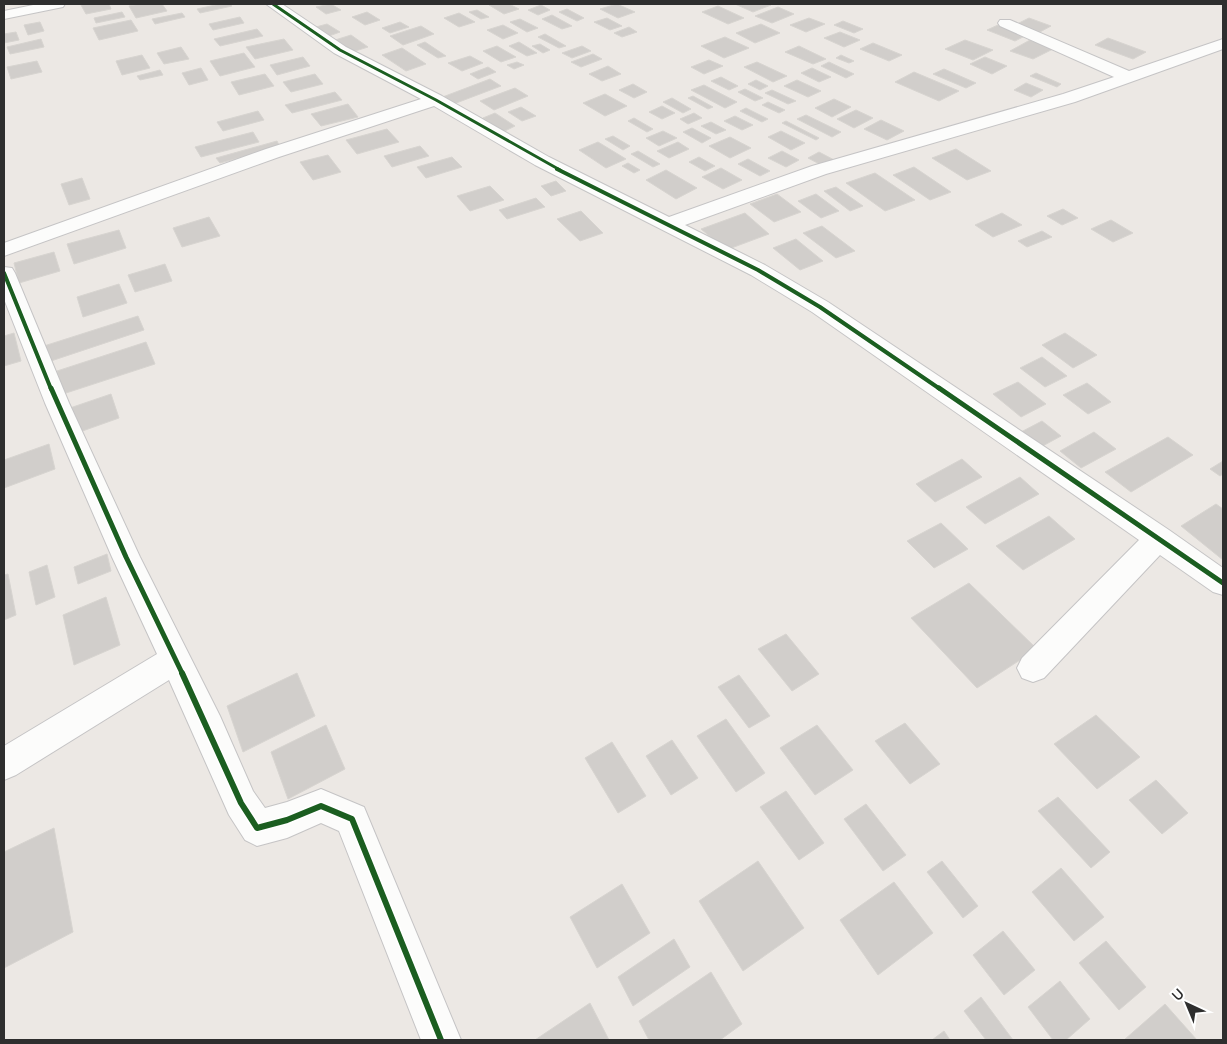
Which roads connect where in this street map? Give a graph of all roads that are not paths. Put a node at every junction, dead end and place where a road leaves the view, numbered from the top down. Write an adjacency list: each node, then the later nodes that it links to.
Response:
1 (58, 4): 3 (street)
2 (274, 4): 7 (street)
3 (4, 15)
4 (1005, 23): 6 (street)
5 (1223, 44): 6 (street)
6 (1128, 77): 8 (street)
7 (436, 100): 8 (street); 9 (street)
8 (669, 224): 11 (street)
9 (4, 250)
10 (4, 273): 13 (street)
11 (1158, 538): 12 (street); 14 (street)
12 (1223, 583)
13 (176, 659): 15 (street); 16 (street)
14 (1033, 668)
15 (4, 764)
16 (441, 1040)

